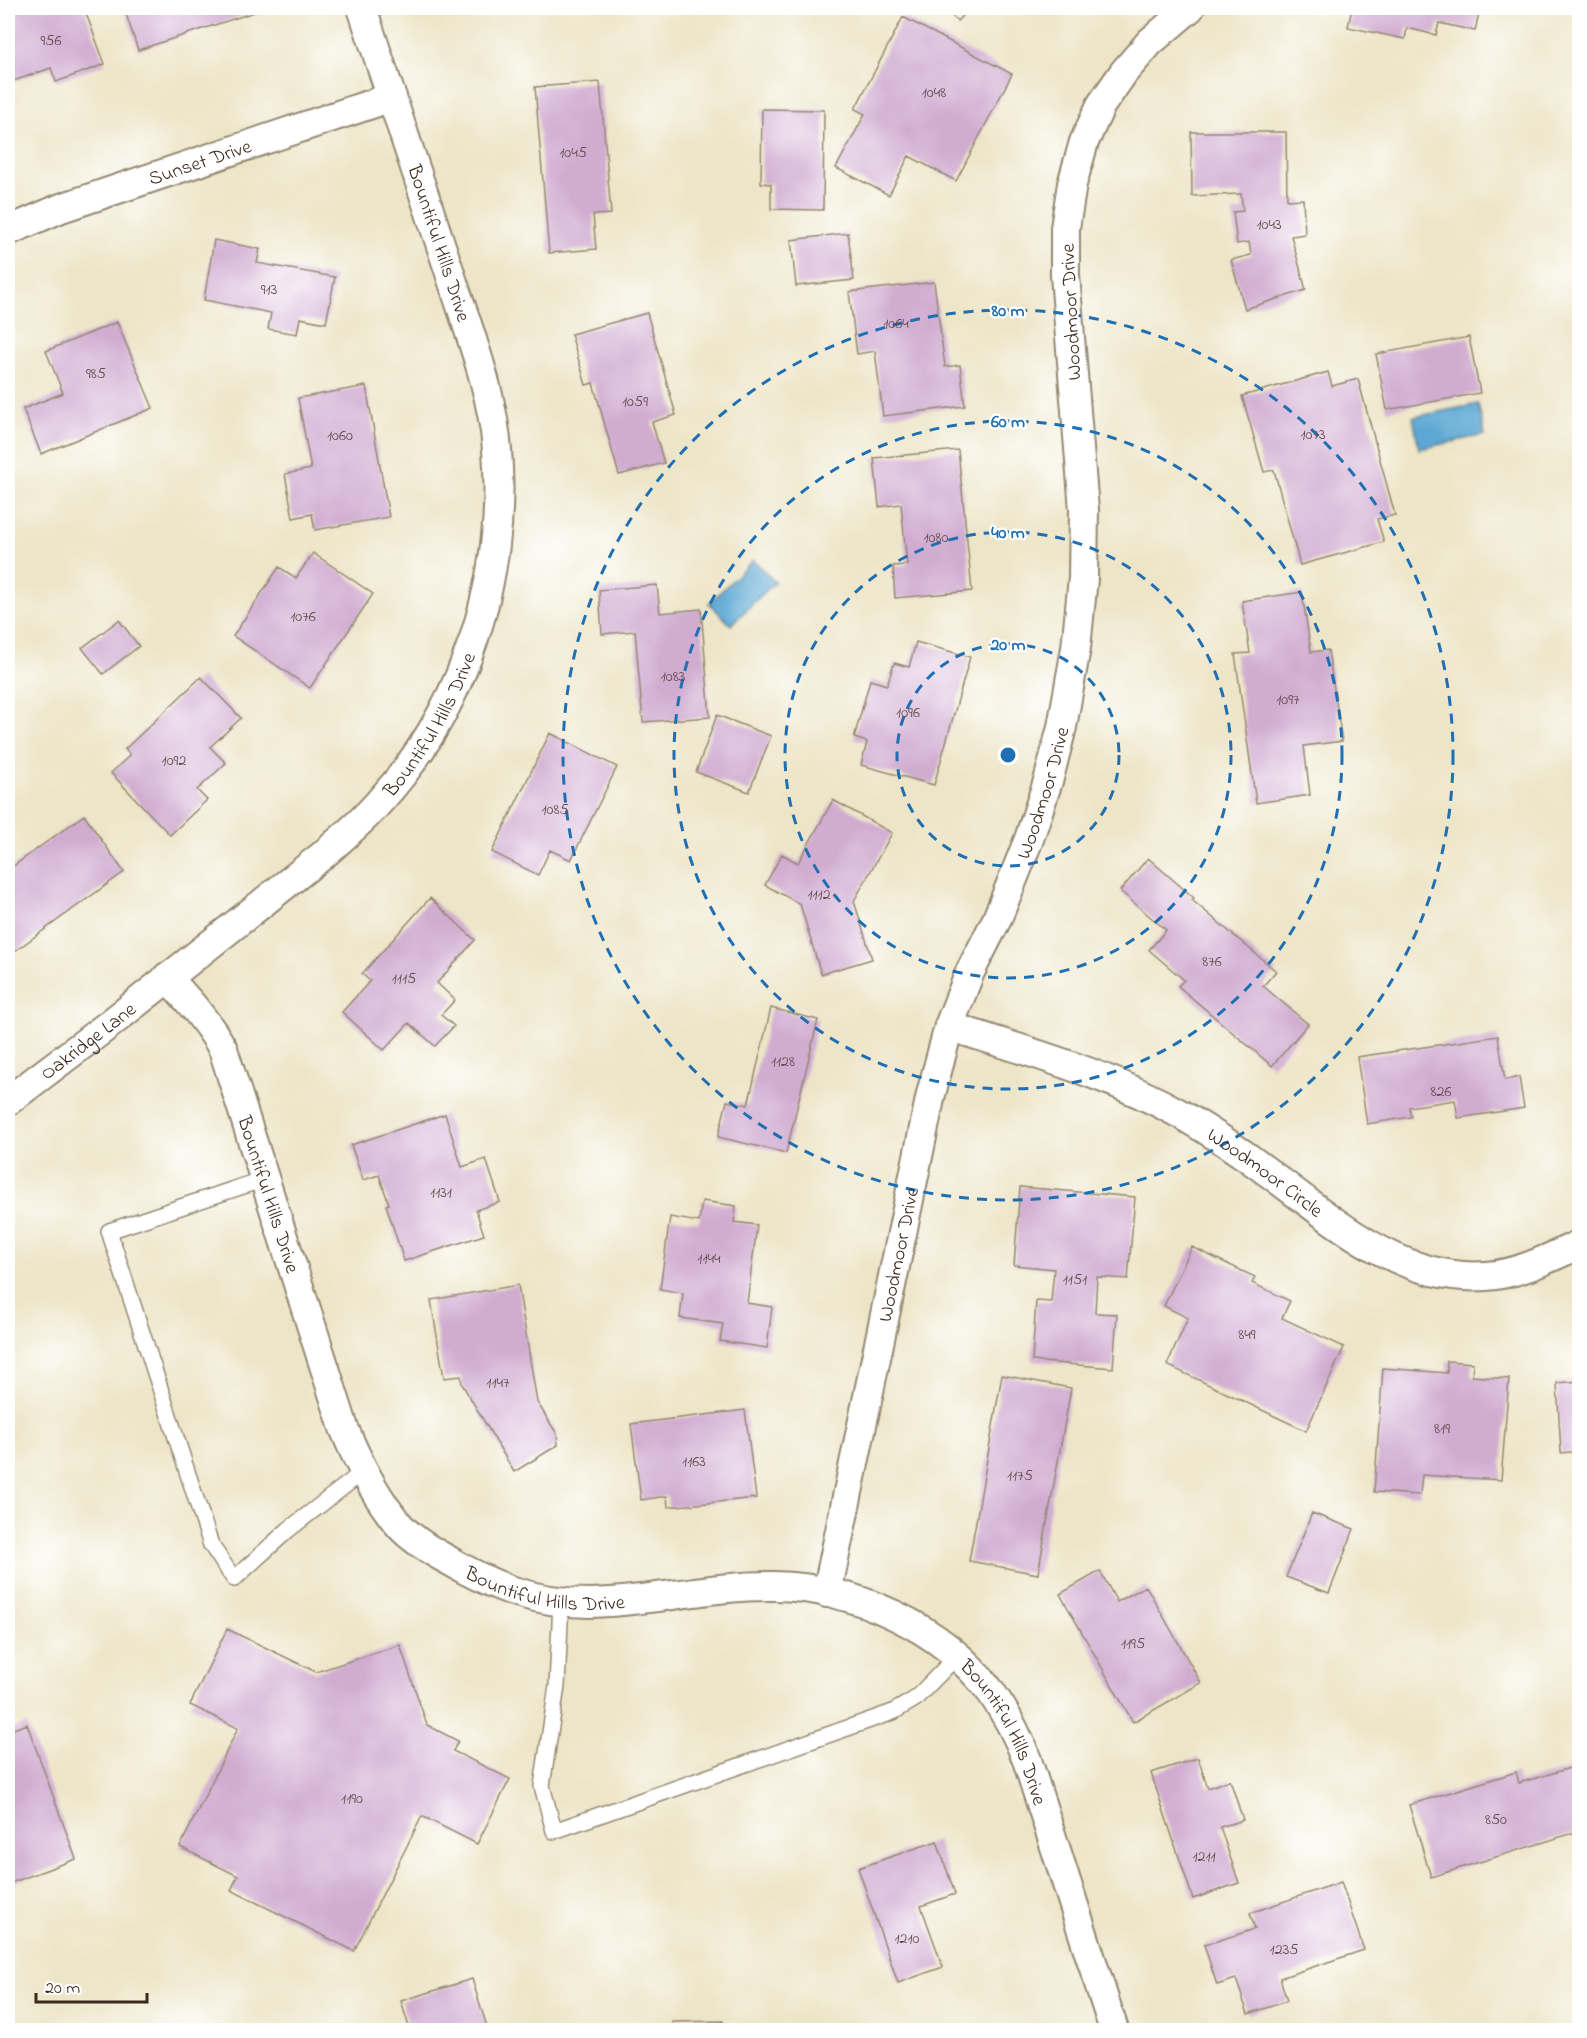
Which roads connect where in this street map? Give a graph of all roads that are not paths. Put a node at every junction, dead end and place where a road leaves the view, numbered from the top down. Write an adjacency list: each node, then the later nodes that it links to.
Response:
1 (362, 8): 3 (street, Bountiful Hills Drive)
2 (1190, 8): 6 (street, Woodmoor Drive)
3 (392, 97): 4 (street, Sunset Drive); 5 (street, Bountiful Hills Drive)
4 (8, 231)
5 (167, 977): 7 (street, Oakridge Lane); 8 (street, Bountiful Hills Drive)
6 (949, 1026): 9 (street, Woodmoor Circle); 11 (street, Woodmoor Drive)
7 (8, 1101)
8 (264, 1179): 10 (street, Bountiful Hills Drive); 10 (lane)
9 (1580, 1244)
10 (364, 1471): 12 (street, Bountiful Hills Drive)
11 (827, 1593): 12 (street, Bountiful Hills Drive); 13 (street, Bountiful Hills Drive)
12 (561, 1602): 13 (lane)
13 (957, 1656): 14 (street, Bountiful Hills Drive)
14 (1114, 2031)

